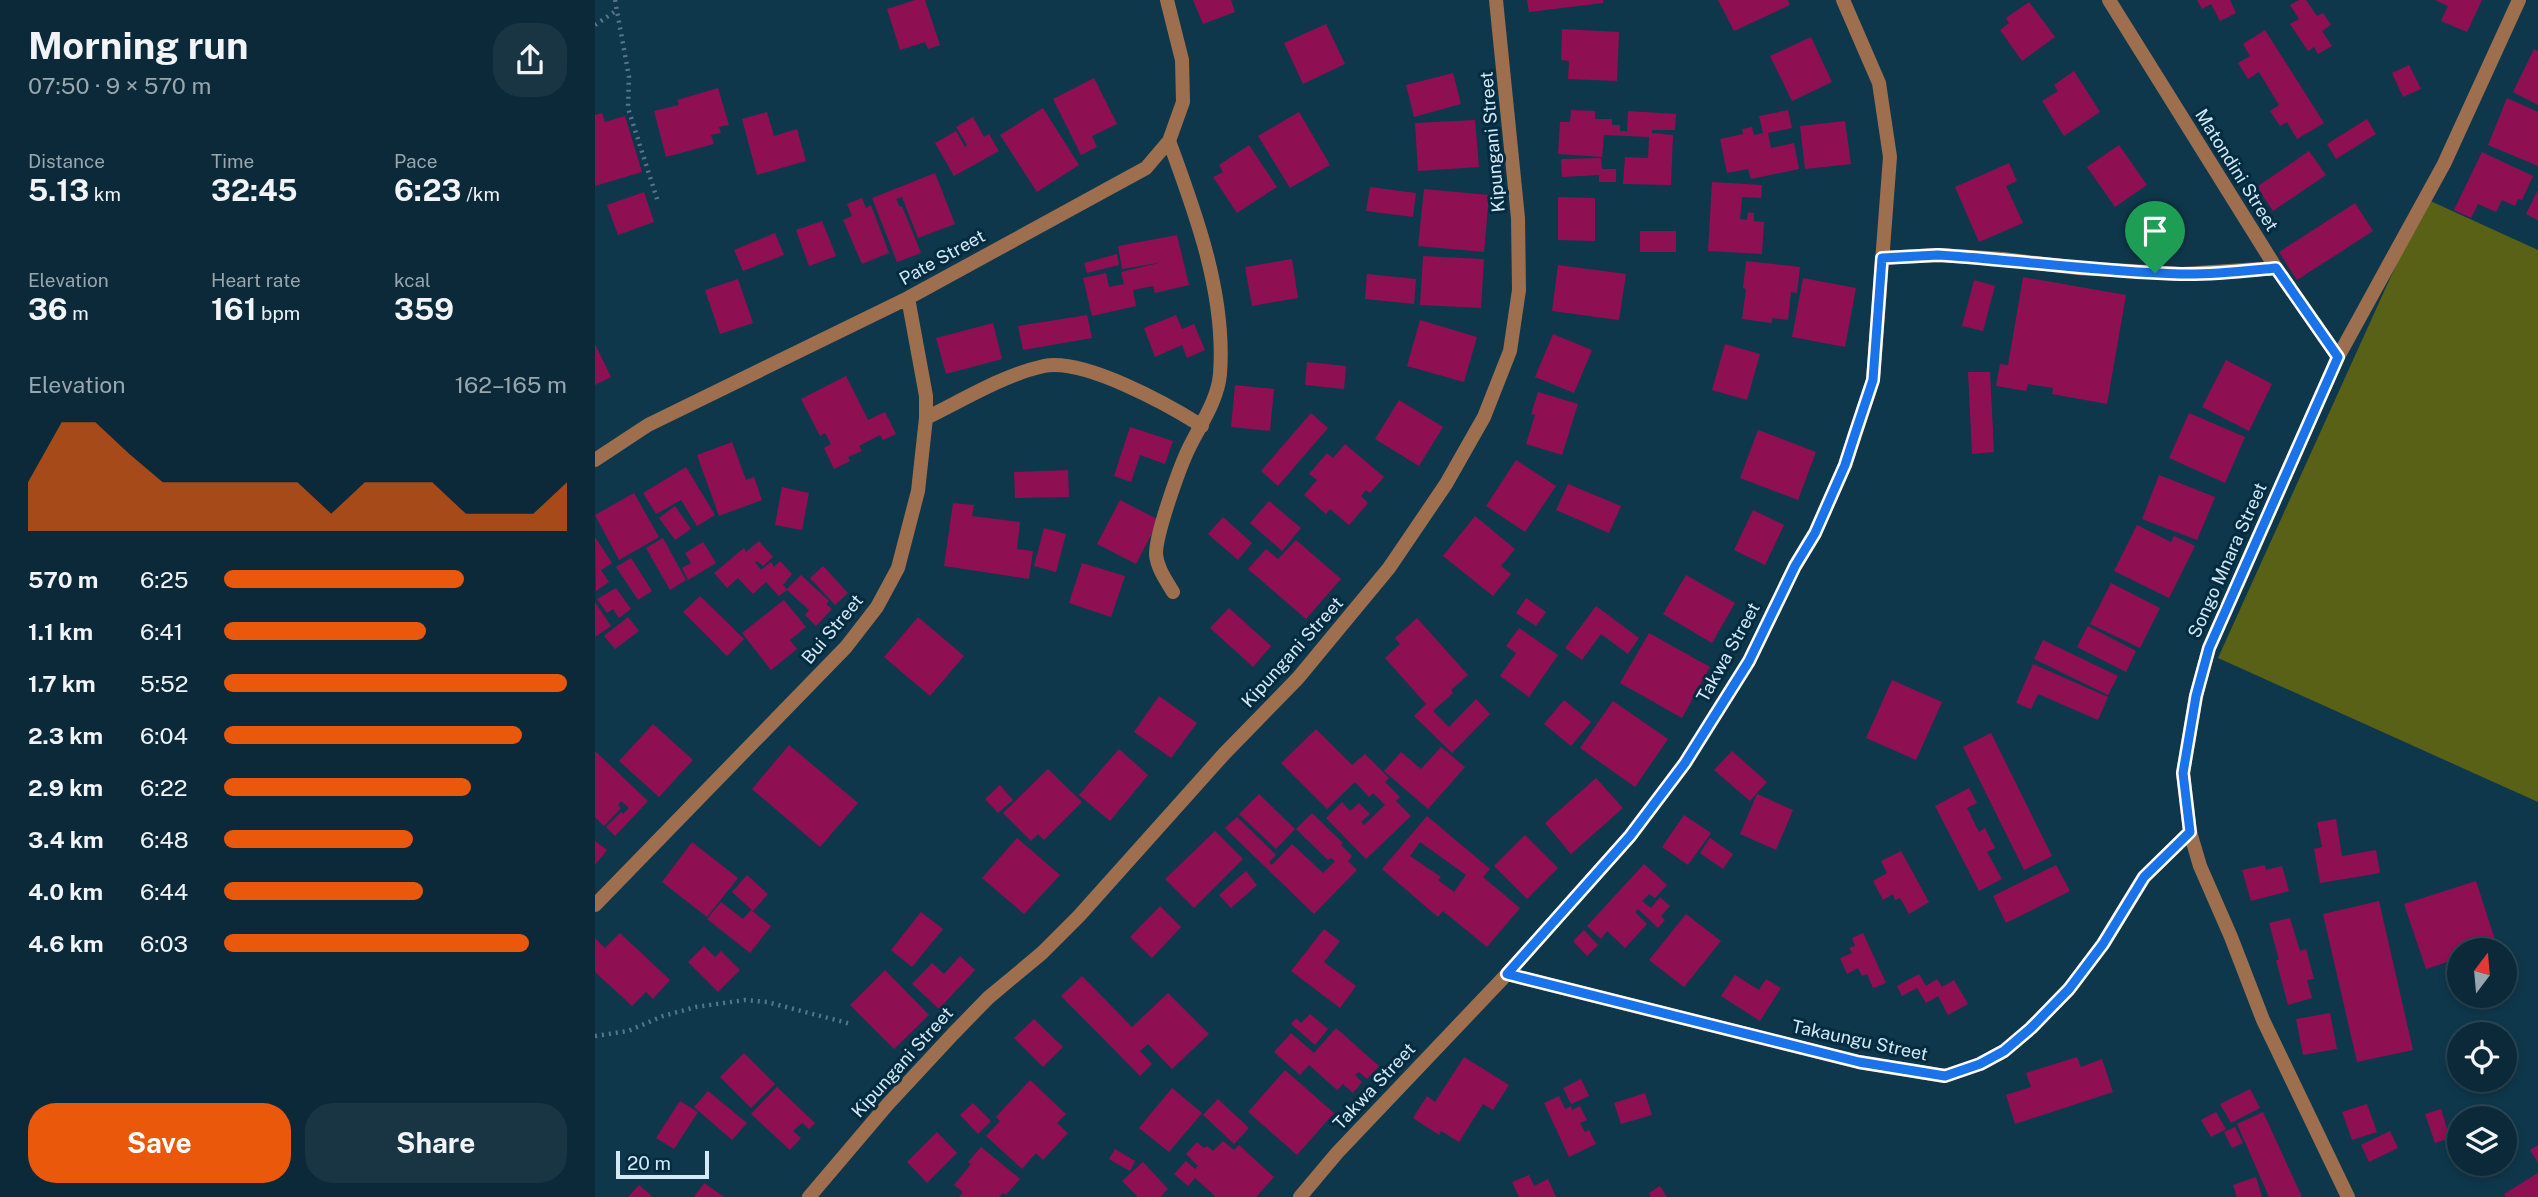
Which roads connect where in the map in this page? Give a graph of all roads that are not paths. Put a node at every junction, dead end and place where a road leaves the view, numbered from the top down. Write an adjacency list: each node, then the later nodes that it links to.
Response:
1 (1167, 0): 6 (street, Pate Street)
2 (1496, 0): 18 (street, Kipungani Street)
3 (1843, 0): 7 (street, Takwa Street)
4 (2109, 0): 8 (street, Matondini Street)
5 (2519, 0): 10 (street, Songo Mnara Street)
6 (1169, 141): 9 (street, Pate Street); 12 (street)
7 (1882, 258): 8 (street); 17 (street, Takwa Street)
8 (2276, 268): 10 (street, Matondini Street)
9 (908, 298): 11 (street, Bui Street); 13 (street, Pate Street)
10 (2338, 357): 15 (street, Songo Mnara Street)
11 (926, 418): 12 (street); 16 (street, Bui Street)
12 (1202, 426): 14 (street)
13 (595, 460)
14 (1173, 593)
15 (2190, 832): 17 (street, Takaungu Street); 20 (street, Songo Mnara Street)
16 (595, 905)
17 (1507, 974): 19 (street, Takwa Street)
18 (809, 1197)
19 (1300, 1197)
20 (2348, 1197)

